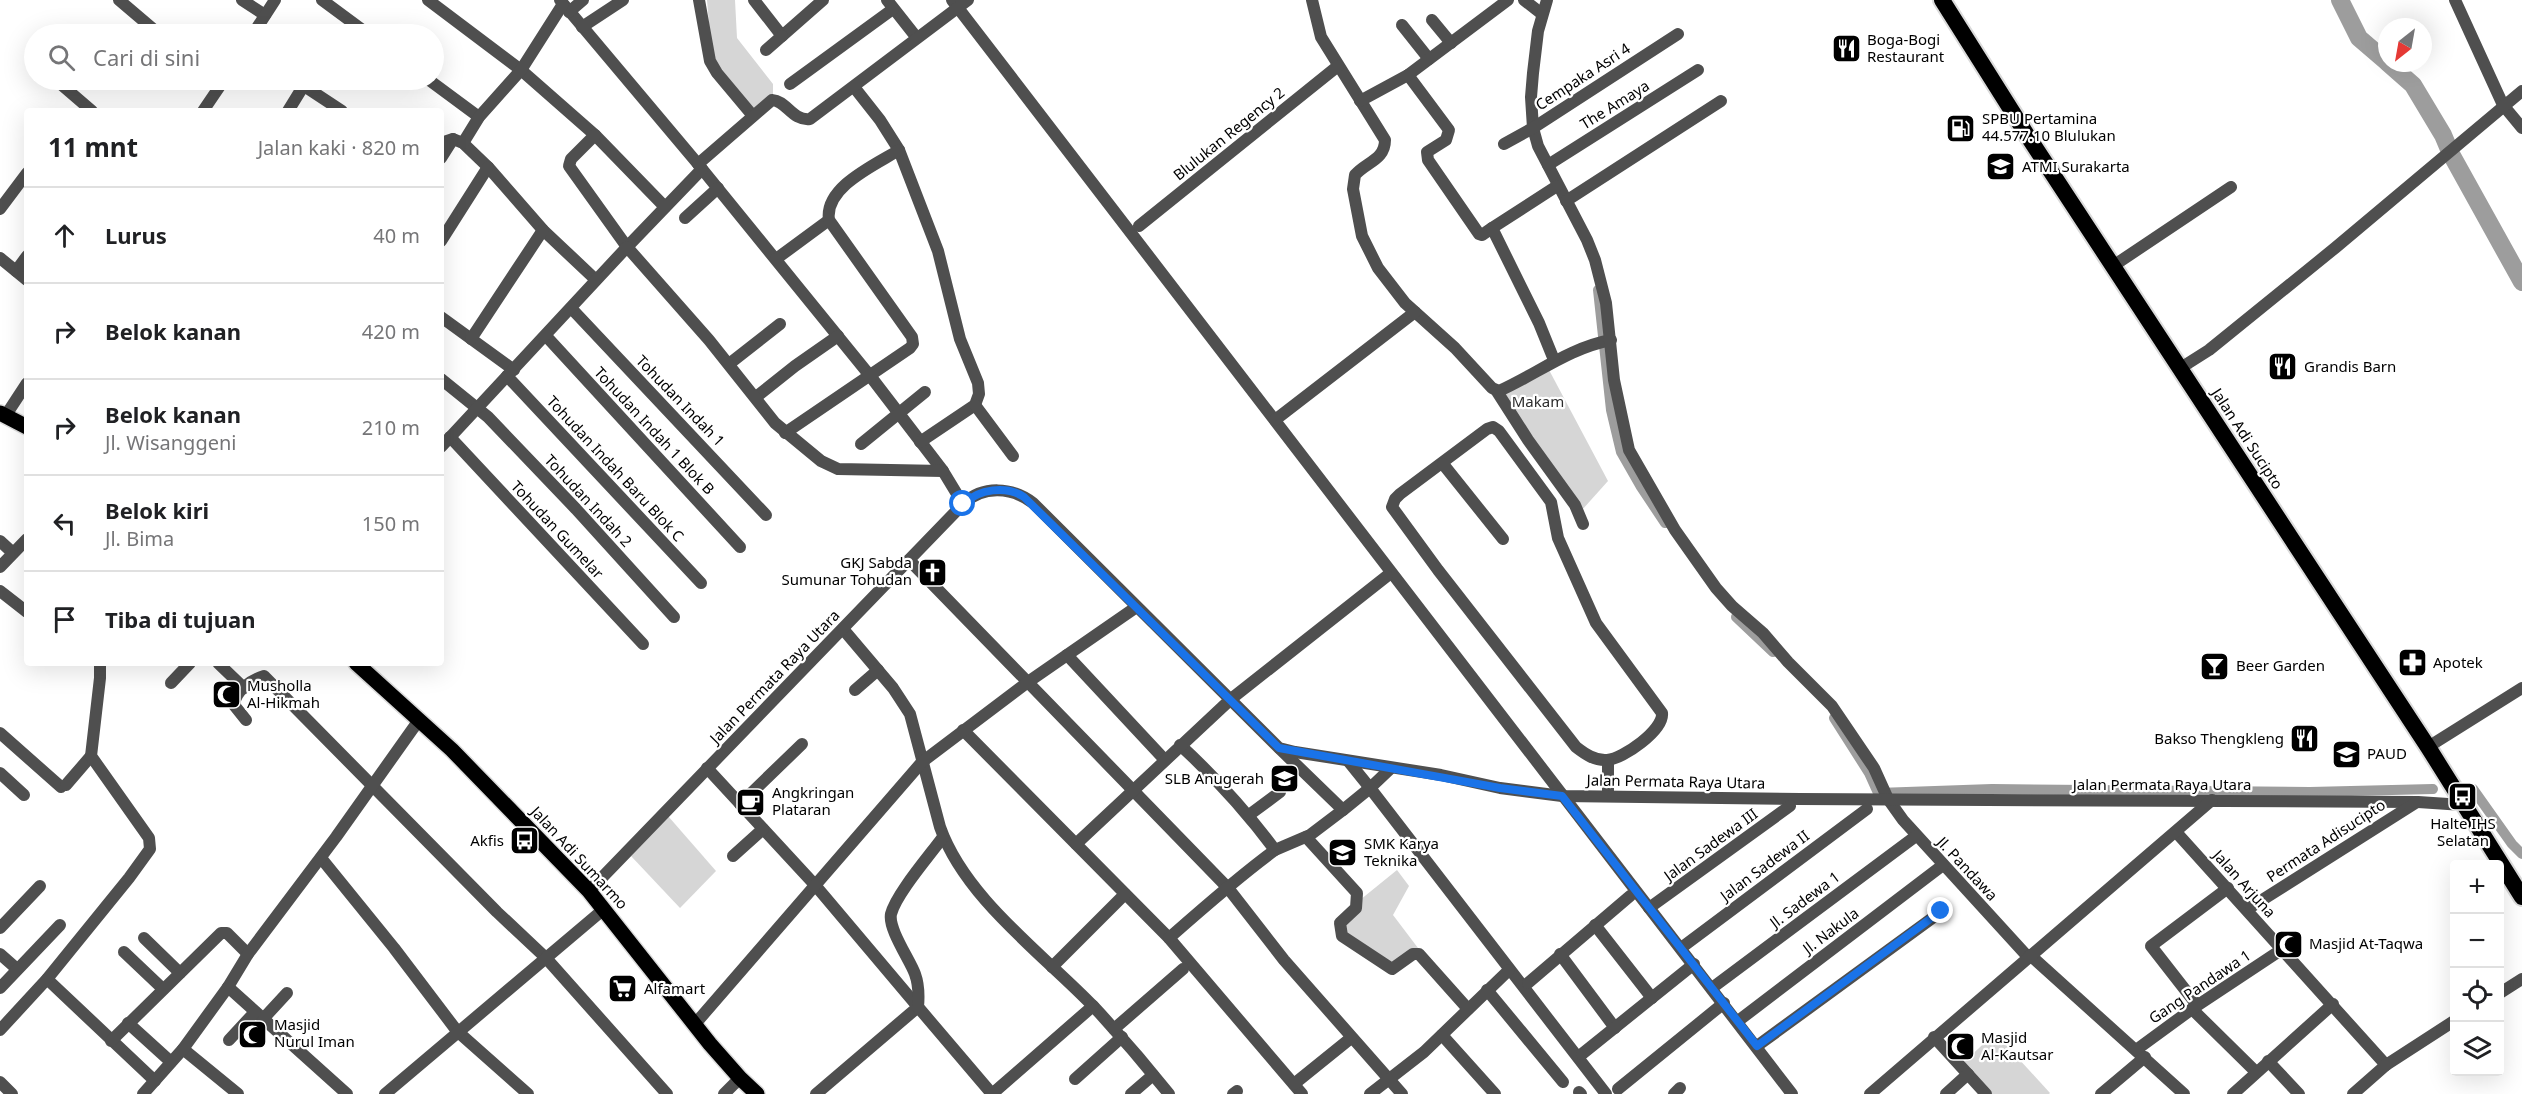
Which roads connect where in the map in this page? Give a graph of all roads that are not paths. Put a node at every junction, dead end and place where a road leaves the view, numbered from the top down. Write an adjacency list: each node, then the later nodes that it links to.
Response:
1 (118, 0): 23 (street)
2 (242, 0): 21 (street)
3 (275, 0): 21 (street)
4 (322, 0): 25 (street)
5 (428, 0): 35 (street)
6 (583, 0): 19 (street)
7 (623, 0): 27 (street)
8 (699, 0): 53 (street)
9 (754, 0): 30 (street)
10 (824, 0): 30 (street)
11 (1312, 0): 34 (street)
12 (1508, 0): 31 (street)
13 (1524, 0): 20 (street)
14 (1547, 0): 20 (street, Jl. Pandawa)
15 (1942, 0): 81 (highway, Jalan Adi Sucipto)
16 (2456, 0): 48 (street)
17 (959, 2): 39 (street); 107 (street)
18 (890, 4): 28 (street); 38 (street)
19 (564, 6): 27 (street); 35 (street)
20 (1542, 14): 55 (street, Jl. Pandawa)
21 (265, 15): 24 (street)
22 (1432, 20): 31 (street)
23 (147, 24)
24 (259, 24)
25 (354, 24)
26 (1402, 25): 33 (street)
27 (582, 27): 62 (street)
28 (913, 33)
29 (1678, 34): 55 (street, Cempaka Asri 4)
30 (782, 36): 32 (street)
31 (1451, 43): 33 (street)
32 (766, 50)
33 (1429, 59): 37 (street)
34 (1338, 66): 46 (street); 73 (street, Blulukan Regency 2)
35 (521, 70): 54 (street); 57 (street)
36 (1698, 70): 61 (street, The Amaya)
37 (1408, 75): 46 (street); 74 (street)
38 (790, 84)
39 (854, 87): 53 (street); 60 (street)
40 (68, 90): 49 (street)
41 (214, 90): 50 (street)
42 (297, 90): 51 (street)
43 (310, 90): 52 (street)
44 (443, 90): 54 (street)
45 (2522, 90): 48 (street)
46 (1360, 101): 86 (street)
47 (1721, 101): 68 (street)
48 (2503, 105): 56 (street); 95 (street)
49 (89, 108)
50 (205, 108)
51 (289, 108)
52 (334, 108)
53 (753, 116): 62 (street)
54 (479, 117): 58 (street)
55 (1533, 128): 59 (street, Cempaka Asri 4); 61 (street, Jl. Pandawa)
56 (2522, 128)
57 (595, 135): 69 (street); 77 (street)
58 (452, 142): 63 (street)
59 (1504, 144)
60 (899, 150): 72 (street); 103 (street)
61 (1548, 165): 67 (street, Jl. Pandawa)
62 (700, 166): 66 (street); 69 (street)
63 (488, 167): 75 (street); 76 (street)
64 (24, 177): 70 (street)
65 (2231, 187): 81 (street)
66 (717, 188): 71 (street); 79 (street)
67 (1555, 188): 68 (street, Jl. Pandawa); 74 (street)
68 (1566, 201): 92 (street, Jl. Pandawa)
69 (665, 207): 77 (street)
70 (0, 209)
71 (685, 218)
72 (829, 220): 79 (street); 97 (street)
73 (1139, 226)
74 (1492, 228): 93 (street)
75 (543, 230): 84 (street); 91 (street)
76 (444, 236)
77 (627, 247): 84 (street); 94 (street)
78 (0, 258): 82 (street)
79 (776, 259): 90 (street)
80 (24, 260): 82 (street)
81 (2113, 266): 95 (highway, Jalan Adi Sucipto)
82 (16, 270): 83 (street)
83 (24, 277)
84 (596, 280): 85 (street)
85 (571, 308): 89 (street); 118 (street, Tohudan Indah 1)
86 (1415, 312): 100 (street); 107 (street)
87 (444, 319): 91 (street, Tohudan Indah Baru Blok C)
88 (780, 324): 94 (street)
89 (546, 336): 96 (street); 123 (street, Tohudan Indah 1 Blok B)
90 (838, 336): 97 (street); 102 (street)
91 (471, 339): 96 (street, Tohudan Indah Baru Blok C)
92 (1604, 341): 93 (street); 169 (street, Jl. Pandawa)
93 (1554, 360): 100 (street)
94 (729, 364): 102 (street)
95 (2180, 369): 153 (highway, Jalan Adi Sucipto)
96 (511, 373): 104 (street); 128 (street, Tohudan Indah Baru Blok C)
97 (871, 376): 105 (street); 109 (street)
98 (444, 381): 104 (street, Tohudan Indah 2)
99 (24, 387): 106 (street)
100 (1496, 390): 119 (street)
101 (926, 392): 105 (street)
102 (756, 397): 109 (street)
103 (975, 405): 111 (street); 114 (street)
104 (478, 407): 110 (street); 132 (street, Tohudan Indah 2)
105 (898, 413): 111 (street); 113 (street)
106 (3, 414): 108 (main road)
107 (1275, 420): 166 (street)
108 (24, 425)
109 (785, 433): 116 (street)
110 (450, 437): 112 (street); 134 (street, Tohudan Gumelar)
111 (920, 442): 116 (street)
112 (444, 444)
113 (861, 444)
114 (1013, 456)
115 (1443, 464): 120 (street); 157 (street); 157 (street)
116 (944, 473): 117 (street)
117 (963, 504): 125 (street, Jalan Permata Raya Utara); 130 (street, Jalan Permata Raya Utara)
118 (766, 515)
119 (1583, 524)
120 (1503, 539)
121 (0, 541): 124 (street)
122 (24, 541): 124 (street)
123 (740, 547)
124 (13, 553): 126 (street)
125 (909, 560): 133 (street, Jalan Permata Raya Utara); 142 (street)
126 (0, 567)
127 (1387, 576): 146 (street)
128 (701, 583)
129 (0, 591): 131 (street)
130 (1135, 608): 135 (street); 146 (street, Jalan Permata Raya Utara)
131 (24, 610)
132 (674, 617)
133 (843, 629): 140 (street); 160 (street, Jalan Permata Raya Utara)
134 (643, 644)
135 (1067, 655): 142 (street); 156 (street)
136 (100, 666): 155 (street)
137 (187, 666): 141 (street)
138 (221, 666): 143 (street)
139 (359, 666): 148 (main road, Jalan Adi Sumarmo)
140 (878, 670): 145 (street); 158 (street)
141 (171, 682)
142 (1028, 682): 149 (street); 165 (street)
143 (244, 688): 147 (street); 163 (street)
144 (2522, 688): 153 (street)
145 (855, 690)
146 (1231, 699): 152 (street); 154 (street, Jalan Permata Raya Utara)
147 (246, 720)
148 (419, 720): 163 (street); 193 (main road, Jalan Adi Sumarmo)
149 (963, 730): 158 (street); 184 (street)
150 (0, 733): 155 (street)
151 (802, 744): 173 (street)
152 (1180, 745): 156 (street); 178 (street)
153 (2428, 747): 174 (highway, Jalan Adi Sucipto)
154 (1279, 748): 159 (street, Jalan Permata Raya Utara); 177 (street)
155 (91, 756): 220 (street)
156 (1165, 760): 165 (street)
157 (1608, 760): 168 (street)
158 (922, 762): 182 (street); 189 (street)
159 (1349, 762): 161 (street, Jalan Permata Raya Utara); 164 (street)
160 (707, 768): 173 (street); 193 (street, Jalan Permata Raya Utara)
161 (1390, 769): 164 (street); 166 (street, Jalan Permata Raya Utara)
162 (0, 772): 170 (street)
163 (374, 785): 187 (street); 213 (street)
164 (1370, 788): 177 (street); 218 (street)
165 (1133, 790): 184 (street); 191 (street)
166 (1557, 790): 168 (street, Jalan Permata Raya Utara); 198 (street)
167 (1280, 792): 178 (street)
168 (1608, 793): 169 (street, Jalan Permata Raya Utara)
169 (1886, 794): 171 (street, Jalan Permata Raya Utara); 181 (street, Jl. Pandawa)
170 (24, 795)
171 (2212, 800): 172 (street, Jalan Permata Raya Utara); 180 (street)
172 (2418, 802): 174 (street, Jalan Permata Raya Utara); 197 (street, Permata Adisucipto)
173 (740, 804): 179 (street)
174 (2463, 805): 196 (highway, Jalan Adi Sucipto)
175 (1790, 806): 198 (street, Jalan Sadewa III)
176 (1867, 808): 206 (street, Jalan Sadewa II)
177 (1342, 810): 183 (street)
178 (1249, 815): 185 (street)
179 (764, 829): 186 (street); 189 (street)
180 (2176, 832): 192 (street, Jalan Arjuna); 212 (street)
181 (1916, 836): 188 (street, Jl. Pandawa); 225 (street, Jl. Sadewa 1)
182 (943, 837): 215 (street); 234 (street)
183 (1306, 837): 185 (street); 236 (street)
184 (1076, 844): 194 (street)
185 (1275, 850): 191 (street)
186 (733, 855)
187 (321, 858): 210 (street); 244 (street)
188 (1943, 865): 212 (street, Jl. Pandawa); 238 (street, Jl. Nakula)
189 (815, 885): 234 (street); 240 (street)
190 (40, 886): 203 (street)
191 (1228, 888): 205 (street); 248 (street)
192 (2228, 888): 207 (street, Jalan Arjuna); 235 (street)
193 (589, 891): 199 (main road, Jalan Adi Sumarmo)
194 (1125, 894): 205 (street); 215 (street)
195 (1630, 896): 202 (street)
196 (2522, 897)
197 (2251, 907)
198 (1650, 908): 206 (street)
199 (604, 909): 213 (street); 240 (main road, Jalan Adi Sumarmo)
200 (1941, 911): 251 (street)
201 (60, 925): 216 (street)
202 (1595, 925): 211 (street); 230 (street)
203 (0, 928)
204 (144, 938): 219 (street)
205 (1169, 938): 267 (street)
206 (1681, 948): 214 (street)
207 (2281, 950): 232 (street, Jalan Arjuna); 235 (street, Gang Pandawa 1)
208 (124, 952): 226 (street)
209 (0, 954): 216 (street)
210 (248, 954): 219 (street); 223 (street)
211 (1560, 954): 222 (street); 242 (street)
212 (2029, 956): 247 (street); 254 (street, Jl. Pandawa)
213 (546, 958): 244 (street); 276 (street)
214 (1694, 964): 225 (street); 230 (street)
215 (1052, 967): 233 (street)
216 (17, 969): 224 (street)
217 (1183, 969): 245 (street)
218 (1509, 970): 227 (street); 285 (street)
219 (180, 973): 226 (street)
220 (47, 979): 243 (street); 250 (street)
221 (2522, 979): 228 (street)
222 (1528, 983)
223 (228, 987): 237 (street); 252 (street)
224 (0, 988)
225 (1712, 988): 231 (street)
226 (163, 989): 239 (street)
227 (1487, 990): 236 (street); 266 (street)
228 (2504, 990)
229 (287, 993): 237 (street)
230 (1652, 998): 242 (street)
231 (1724, 1003): 238 (street); 268 (street)
232 (2333, 1004): 255 (street); 257 (street, Jalan Arjuna)
233 (1093, 1006): 234 (street); 245 (street)
234 (918, 1007): 279 (street)
235 (2194, 1007): 254 (street, Gang Pandawa 1); 258 (street)
236 (1468, 1009): 246 (street)
237 (259, 1015): 249 (street); 273 (street)
238 (1738, 1021): 251 (street)
239 (128, 1023): 250 (street); 256 (street)
240 (695, 1024): 261 (main road, Jalan Adi Sumarmo)
241 (2450, 1025): 257 (street)
242 (1615, 1028): 253 (street)
243 (0, 1030)
244 (457, 1031): 274 (street); 275 (street)
245 (1118, 1033): 260 (street); 262 (street)
246 (1442, 1035): 263 (street); 284 (street)
247 (1934, 1037): 259 (street); 287 (street)
248 (1351, 1038): 263 (street); 267 (street)
249 (229, 1040)
250 (111, 1041): 264 (street)
251 (1757, 1046): 286 (street)
252 (183, 1049): 256 (street); 272 (street)
253 (1582, 1054)
254 (2140, 1054): 269 (street, Jl. Pandawa); 290 (street, Gang Pandawa 1)
255 (2268, 1061): 258 (street); 292 (street)
256 (171, 1062): 264 (street)
257 (2386, 1065): 293 (street)
258 (2256, 1072): 291 (street)
259 (1968, 1074): 288 (street); 289 (street)
260 (1153, 1075): 280 (street); 281 (street)
261 (740, 1078): 277 (street); 278 (main road, Jalan Adi Sumarmo)
262 (1075, 1079)
263 (1390, 1080): 282 (street); 283 (street)
264 (155, 1081): 271 (street)
265 (0, 1082): 270 (street)
266 (1563, 1083)
267 (1298, 1089)
268 (1618, 1089)
269 (2182, 1093)
270 (12, 1094)
271 (143, 1094)
272 (238, 1094)
273 (347, 1094)
274 (385, 1094)
275 (528, 1094)
276 (667, 1094)
277 (724, 1094)
278 (757, 1094)
279 (816, 1094)
280 (1131, 1094)
281 (1169, 1094)
282 (1371, 1094)
283 (1402, 1094)
284 (1495, 1094)
285 (1606, 1094)
286 (1792, 1094)
287 (1870, 1094)
288 (1946, 1094)
289 (1986, 1094)
290 (2101, 1094)
291 (2233, 1094)
292 (2299, 1094)
293 (2353, 1094)

